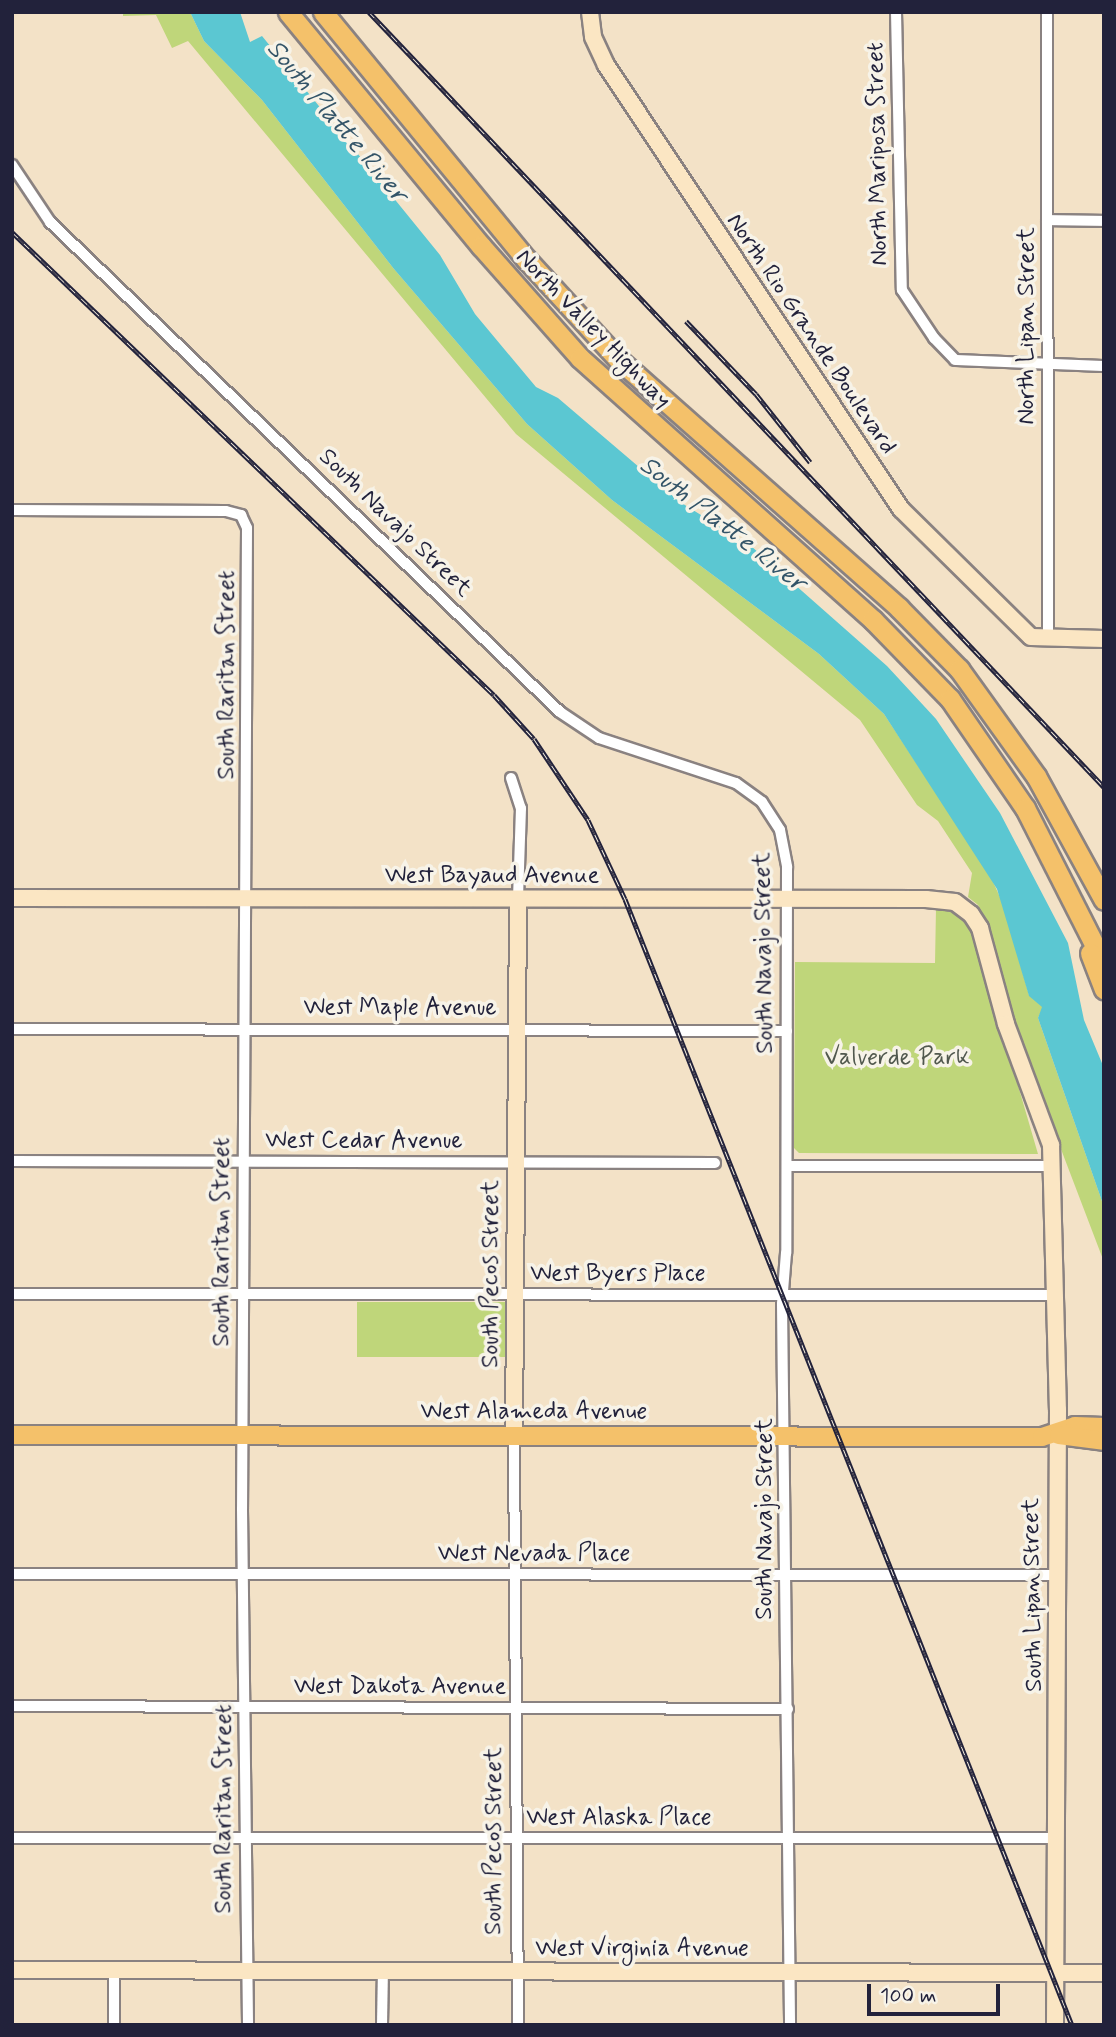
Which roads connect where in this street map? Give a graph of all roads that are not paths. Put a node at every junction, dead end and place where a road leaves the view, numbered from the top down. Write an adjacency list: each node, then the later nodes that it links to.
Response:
1 (323, 12): 20 (highway, North Valley Highway)
2 (590, 12): 12 (street, North Rio Grande Boulevard)
3 (896, 12): 9 (street, North Mariposa Street)
4 (1047, 12): 7 (street, North Lipan Street)
5 (291, 16): 15 (highway, North Valley Highway)
6 (12, 165): 19 (street, South Navajo Street)
7 (1047, 220): 8 (street); 9 (street, North Lipan Street)
8 (1104, 220)
9 (1049, 365): 10 (street); 12 (street, North Lipan Street)
10 (1104, 366)
11 (12, 510): 17 (street, South Raritan Street)
12 (1048, 639): 13 (street)
13 (1104, 639)
14 (511, 778): 18 (street, South Pecos Street)
15 (1058, 874): 22 (highway); 23 (highway)
16 (12, 898): 17 (street, West Bayaud Avenue)
17 (246, 898): 18 (street, West Bayaud Avenue); 25 (street, South Raritan Street)
18 (519, 899): 19 (street, West Bayaud Avenue); 26 (street, South Pecos Street)
19 (787, 899): 21 (street, West Bayaud Avenue); 27 (street, South Navajo Street)
20 (1104, 900)
21 (969, 912): 33 (street, South Lipan Street)
22 (1104, 964)
23 (1104, 989)
24 (12, 1029): 25 (street, West Maple Avenue)
25 (243, 1029): 26 (street, West Maple Avenue); 29 (street, South Raritan Street)
26 (515, 1029): 27 (street, West Maple Avenue); 30 (street, South Pecos Street)
27 (787, 1031): 32 (street, South Navajo Street)
28 (12, 1161): 29 (street, West Cedar Avenue)
29 (243, 1161): 30 (street, West Cedar Avenue); 35 (street, South Raritan Street)
30 (514, 1162): 31 (street, West Cedar Avenue); 36 (street, South Pecos Street)
31 (715, 1163)
32 (787, 1166): 33 (street); 37 (street, South Navajo Street)
33 (1052, 1166): 38 (street, South Lipan Street)
34 (12, 1294): 35 (street, West Byers Place)
35 (243, 1294): 36 (street, West Byers Place); 42 (street, South Raritan Street)
36 (514, 1295): 37 (street, West Byers Place); 43 (street, South Pecos Street)
37 (782, 1295): 38 (street, West Byers Place); 44 (street, South Navajo Street)
38 (1056, 1295): 41 (street, South Lipan Street)
39 (1104, 1427): 41 (main road, West Alameda Avenue)
40 (12, 1434): 42 (main road, West Alameda Avenue)
41 (1055, 1434): 44 (main road, West Alameda Avenue); 45 (main road, West Alameda Avenue); 49 (street, South Lipan Street)
42 (242, 1435): 43 (main road, West Alameda Avenue); 47 (street, South Raritan Street)
43 (514, 1436): 44 (main road, West Alameda Avenue); 48 (street, South Pecos Street)
44 (786, 1437): 50 (street, South Navajo Street)
45 (1104, 1441)
46 (12, 1574): 47 (street, West Nevada Place)
47 (243, 1575): 48 (street, West Nevada Place); 52 (street, South Raritan Street)
48 (514, 1575): 50 (street, West Nevada Place); 53 (street, South Pecos Street)
49 (1056, 1575): 50 (street, West Nevada Place); 56 (street, South Lipan Street)
50 (786, 1576): 54 (street, South Navajo Street)
51 (12, 1706): 52 (street, West Dakota Avenue)
52 (244, 1707): 53 (street, West Dakota Avenue); 57 (street, South Raritan Street)
53 (516, 1708): 54 (street, West Dakota Avenue); 58 (street, South Pecos Street)
54 (788, 1709): 59 (street, South Navajo Street)
55 (12, 1838): 57 (street, West Alaska Place)
56 (1058, 1838): 59 (street, West Alaska Place); 66 (street, South Lipan Street)
57 (244, 1839): 58 (street, West Alaska Place); 62 (street, South Raritan Street)
58 (516, 1839): 59 (street, West Alaska Place); 64 (street, South Pecos Street)
59 (789, 1839): 65 (street, South Navajo Street)
60 (12, 1970): 61 (street, West Virginia Avenue)
61 (114, 1970): 62 (street, West Virginia Avenue); 68 (street)
62 (246, 1970): 63 (street, West Virginia Avenue); 69 (street, South Raritan Street)
63 (383, 1970): 64 (street, West Virginia Avenue); 70 (street)
64 (517, 1972): 65 (street, West Virginia Avenue); 71 (street, South Pecos Street)
65 (790, 1972): 66 (street, West Virginia Avenue); 72 (street, South Navajo Street)
66 (1055, 1973): 67 (street, West Virginia Avenue); 73 (street, South Lipan Street)
67 (1104, 1973)
68 (114, 2025)
69 (248, 2025)
70 (382, 2025)
71 (518, 2025)
72 (790, 2025)
73 (1055, 2025)

